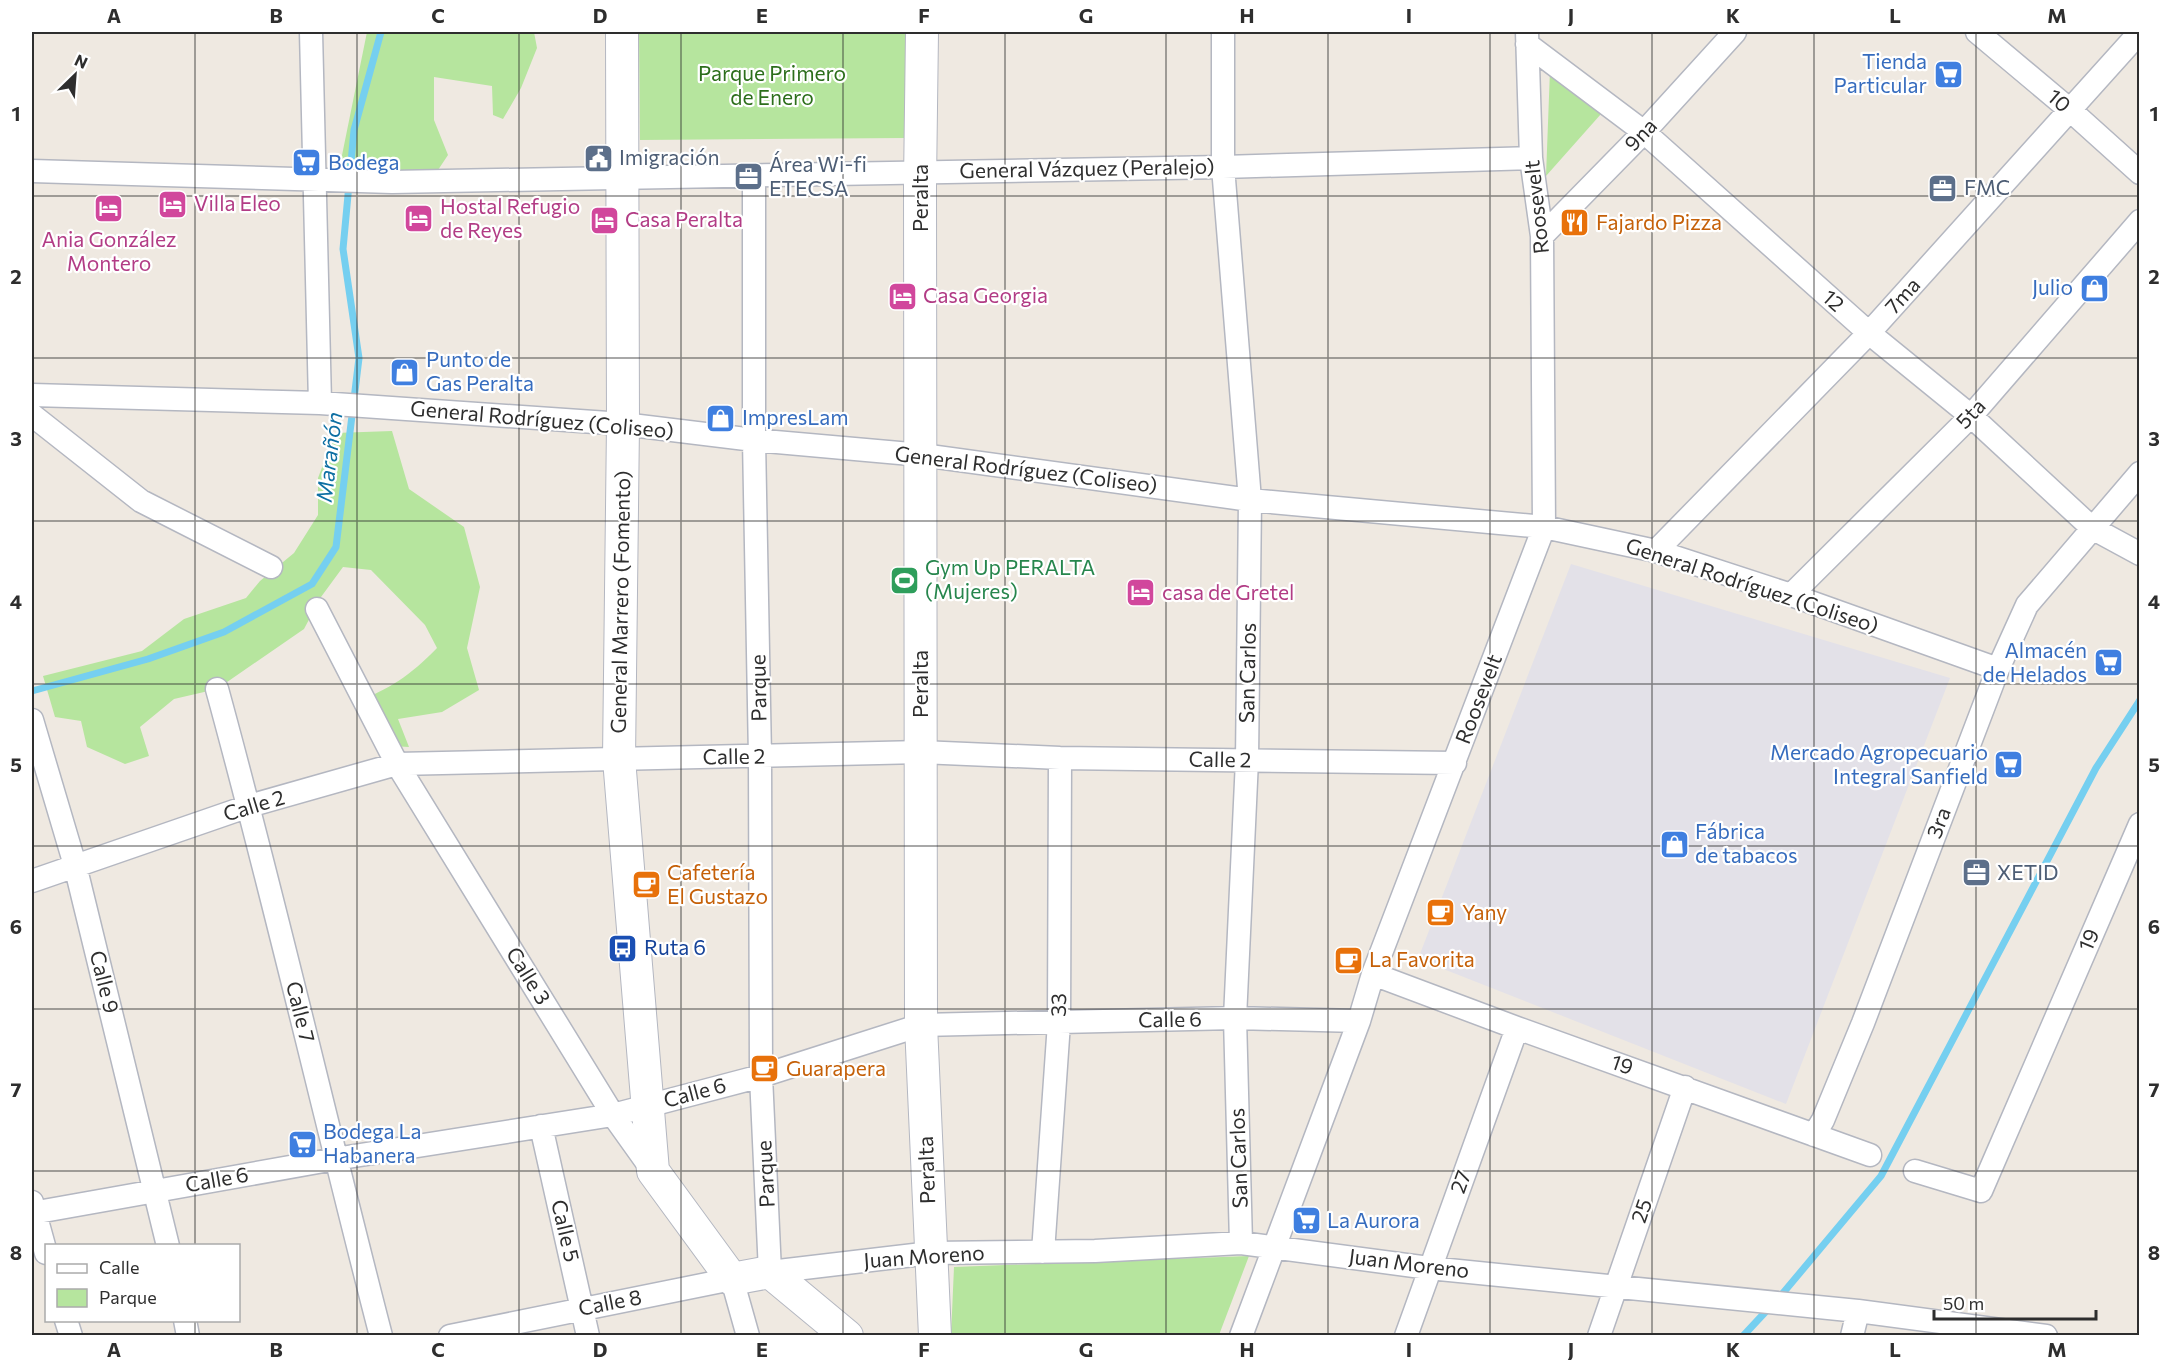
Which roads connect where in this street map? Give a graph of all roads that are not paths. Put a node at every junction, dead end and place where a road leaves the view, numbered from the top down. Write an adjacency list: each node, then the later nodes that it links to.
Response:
1 (312, 32): 18 (street)
2 (622, 32): 17 (street, General Marrero (Fomento))
3 (922, 32): 14 (street, Peralta)
4 (1223, 32): 12 (street, San Carlos)
5 (1735, 32): 10 (street, 9na)
6 (1977, 32): 9 (street, 10)
7 (2139, 32): 9 (street, 7ma)
8 (1527, 38): 10 (street, 12); 11 (street, Roosevelt)
9 (2070, 110): 15 (street, 10); 21 (street, 7ma)
10 (1644, 132): 20 (street, 9na); 21 (street, 12)
11 (1531, 158): 12 (street, General Vázquez (Peralejo)); 20 (street, Roosevelt)
12 (1224, 167): 14 (street, General Vázquez (Peralejo)); 30 (street, San Carlos)
13 (32, 171): 18 (street, General Vázquez (Peralejo))
14 (920, 171): 16 (street, General Vázquez (Peralejo)); 28 (street, Peralta)
15 (2139, 172)
16 (754, 177): 17 (street, General Vázquez (Peralejo)); 27 (street, Parque)
17 (621, 178): 18 (street, General Vázquez (Peralejo)); 26 (street, General Marrero (Fomento))
18 (316, 181): 23 (street)
19 (2139, 221): 25 (street, 5ta)
20 (1542, 236): 31 (street, Roosevelt)
21 (1869, 333): 25 (street, 12); 33 (street, 7ma)
22 (32, 395): 23 (street, General Rodríguez (Coliseo))
23 (320, 403): 26 (street, General Rodríguez (Coliseo))
24 (32, 415): 35 (street)
25 (1971, 416): 32 (street, 12); 36 (street, 5ta)
26 (623, 424): 27 (street, General Rodríguez (Coliseo)); 44 (street, General Marrero (Fomento))
27 (754, 440): 28 (street, General Rodríguez (Coliseo)); 42 (street, Parque)
28 (922, 455): 30 (street, General Rodríguez (Coliseo)); 41 (street, Peralta)
29 (2139, 473): 32 (street, 3ra)
30 (1250, 500): 31 (street, General Rodríguez (Coliseo)); 45 (street, San Carlos)
31 (1544, 527): 33 (street, General Rodríguez (Coliseo)); 46 (street, Roosevelt)
32 (2092, 528): 34 (street, 12); 38 (street, 3ra)
33 (1656, 551): 36 (street, General Rodríguez (Coliseo))
34 (2139, 554)
35 (271, 567)
36 (1791, 595): 38 (street, General Rodríguez (Coliseo))
37 (317, 609): 47 (street, Calle 3)
38 (1998, 669): 63 (street, 3ra)
39 (217, 689): 48 (street, Calle 7)
40 (32, 720): 50 (street, Calle 9)
41 (921, 752): 42 (street, Calle 2); 43 (street, Calle 2); 56 (street, Peralta)
42 (760, 757): 44 (street, Calle 2); 58 (street, Parque)
43 (1060, 758): 45 (street, Calle 2); 55 (street, 33)
44 (619, 759): 47 (street, Calle 2); 60 (street, General Marrero (Fomento))
45 (1247, 760): 46 (street, Calle 2); 53 (street, San Carlos)
46 (1455, 763): 52 (street, Roosevelt)
47 (397, 764): 48 (street, Calle 2); 61 (street, Calle 3)
48 (249, 806): 50 (street, Calle 2); 65 (street, Calle 7)
49 (2139, 824): 67 (street, 19)
50 (75, 865): 51 (street, Calle 2); 68 (street, Calle 9)
51 (32, 881)
52 (1373, 974): 54 (street, Roosevelt); 57 (street, 19)
53 (1235, 1018): 54 (street, Calle 6); 55 (street, Calle 6); 70 (street, San Carlos)
54 (1359, 1021): 72 (street, Roosevelt)
55 (1059, 1023): 56 (street, Calle 6); 74 (street, 33)
56 (921, 1025): 58 (street, Calle 6); 75 (street, Peralta)
57 (1517, 1028): 59 (street, 19); 76 (street, 27)
58 (761, 1076): 60 (street, Calle 6); 77 (street, Parque)
59 (1685, 1087): 63 (street, 19); 79 (street, 25)
60 (649, 1106): 61 (street, Calle 6); 66 (street, General Marrero (Fomento))
61 (613, 1115): 62 (street, Calle 6); 66 (street, Calle 3)
62 (541, 1126): 65 (street, Calle 6); 80 (street, Calle 5)
63 (1814, 1135): 64 (street, 19)
64 (1870, 1155)
65 (336, 1159): 68 (street, Calle 6); 82 (street, Calle 7)
66 (653, 1171): 78 (street, Calle 3)
67 (1915, 1171)
68 (155, 1191): 69 (street, Calle 6); 71 (street, Calle 9)
69 (33, 1209): 73 (street)
70 (1241, 1243): 72 (street, Juan Moreno); 74 (street, Juan Moreno)
71 (168, 1244)
72 (1274, 1247): 76 (street, Juan Moreno); 88 (street, Roosevelt)
73 (45, 1250)
74 (1043, 1252): 75 (street, Juan Moreno)
75 (931, 1253): 77 (street, Juan Moreno); 87 (street, Peralta)
76 (1429, 1268): 79 (street, Juan Moreno); 89 (street, 27)
77 (770, 1272): 78 (street, Calle 8); 86 (street)
78 (732, 1279): 80 (street, Calle 8); 85 (street, Calle 3)
79 (1616, 1286): 81 (street, Juan Moreno); 90 (street, 25)
80 (583, 1309): 83 (street, Calle 8); 84 (street, Calle 5)
81 (1858, 1311): 91 (street); 92 (street, Juan Moreno)
82 (381, 1335)
83 (450, 1335)
84 (588, 1335)
85 (748, 1335)
86 (847, 1335)
87 (935, 1335)
88 (1241, 1335)
89 (1406, 1335)
90 (1599, 1335)
91 (1852, 1335)
92 (2046, 1335)

